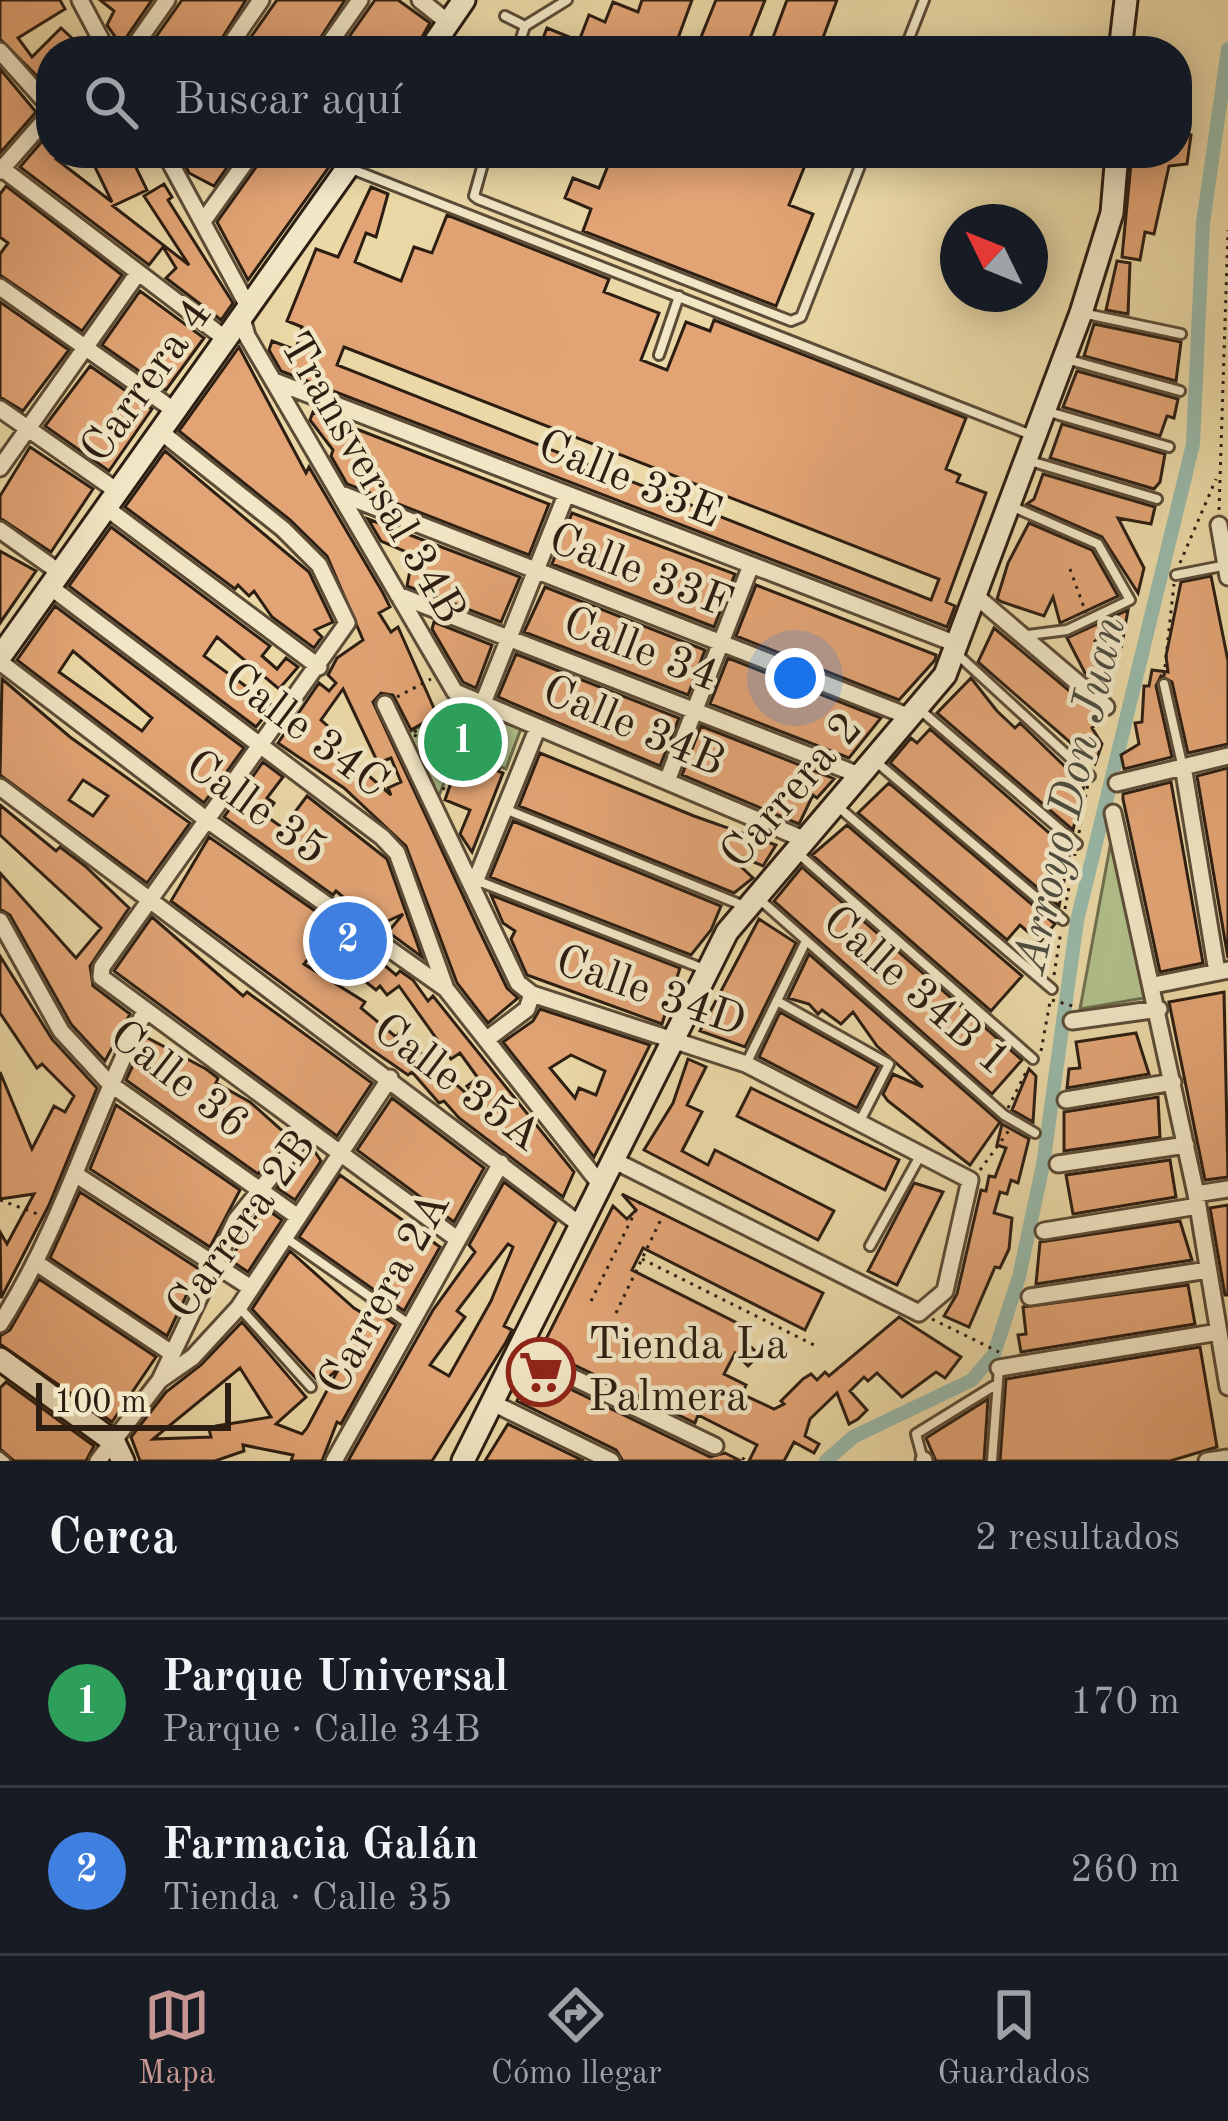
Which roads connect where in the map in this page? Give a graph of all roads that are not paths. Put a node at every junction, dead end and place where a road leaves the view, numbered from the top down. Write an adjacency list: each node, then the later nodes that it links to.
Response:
1 (80, 0): 13 (street)
2 (167, 0): 14 (street)
3 (262, 0): 15 (street)
4 (361, 0): 16 (street)
5 (419, 0): 11 (street)
6 (464, 0): 11 (street)
7 (567, 0): 12 (lane)
8 (924, 0): 19 (lane)
9 (1126, 0): 20 (street)
10 (505, 16): 12 (lane)
11 (449, 22): 17 (street)
12 (525, 26): 18 (lane)
13 (99, 36)
14 (142, 36)
15 (237, 36)
16 (335, 36)
17 (440, 36)
18 (522, 36)
19 (910, 36)
20 (1122, 36)
21 (0, 51): 22 (street)
22 (36, 93)
23 (36, 128): 31 (street)
24 (174, 168): 32 (street, Transversal 34B)
25 (241, 168): 32 (street)
26 (347, 168): 36 (street, Carrera 4)
27 (372, 168): 35 (lane)
28 (482, 168): 29 (lane)
29 (859, 168)
30 (1116, 168): 37 (street, Carrera 2)
31 (1, 169): 33 (street)
32 (204, 220): 36 (street, Transversal 34B)
33 (139, 273): 39 (street); 40 (street)
34 (0, 286): 40 (street)
35 (679, 296): 41 (lane); 50 (lane)
36 (246, 313): 39 (street, Carrera 4); 43 (street, Transversal 34B)
37 (1081, 313): 38 (lane); 42 (street, Carrera 2)
38 (1181, 334)
39 (227, 340): 47 (street, Carrera 4)
40 (82, 349): 47 (street); 48 (street)
41 (659, 355)
42 (1065, 359): 44 (lane); 46 (street, Carrera 2)
43 (274, 381): 54 (street, Transversal 34B); 55 (street, Calle 33E)
44 (1180, 391)
45 (0, 409): 48 (street)
46 (1047, 411): 50 (street, Carrera 2); 51 (lane)
47 (175, 412): 49 (street, Carrera 4)
48 (28, 429): 53 (street); 56 (street)
49 (160, 432): 56 (street, Carrera 4); 73 (street)
50 (1037, 437): 52 (street, Carrera 2)
51 (1169, 447)
52 (1028, 461): 57 (lane); 58 (street, Carrera 2)
53 (0, 468)
54 (344, 495): 63 (street, Calle 33F); 66 (street, Transversal 34B)
55 (566, 495): 61 (street, Calle 33E); 63 (street)
56 (111, 499): 65 (street, Carrera 4); 73 (street)
57 (1157, 499)
58 (1011, 506): 67 (street, Carrera 2); 68 (lane)
59 (1220, 525): 62 (street)
60 (0, 530): 65 (street, Calle 34C)
61 (750, 568): 70 (street); 71 (street, Calle 33E)
62 (1227, 569): 64 (lane)
63 (537, 571): 69 (street); 70 (street, Calle 33F)
64 (1176, 575)
65 (54, 579): 72 (street, Carrera 4); 82 (street, Calle 34C)
66 (397, 595): 69 (street, Calle 34); 74 (street, Transversal 34B)
67 (977, 597): 68 (street); 71 (street, Carrera 2)
68 (1028, 635): 78 (street)
69 (508, 640): 76 (street); 79 (street, Calle 34)
70 (721, 643): 79 (street); 80 (street, Calle 33F)
71 (957, 649): 80 (street, Carrera 2); 86 (lane, Calle 33E)
72 (0, 659): 93 (street, Calle 35)
73 (319, 667): 82 (street)
74 (442, 673): 76 (street, Calle 34B)
75 (1164, 683): 84 (lane)
76 (483, 703): 81 (street, Calle 34B)
77 (385, 704): 96 (street, Calle 34D)
78 (1106, 707)
79 (694, 710): 85 (street, Calle 34); 87 (street)
80 (914, 713): 85 (street, Carrera 2); 94 (lane, Calle 33F)
81 (538, 727): 87 (street, Calle 34B); 91 (street)
82 (262, 743): 93 (street); 105 (street, Calle 34C)
83 (1228, 755): 84 (street)
84 (1183, 766): 88 (street); 103 (street)
85 (866, 767): 90 (street, Carrera 2); 99 (lane)
86 (1090, 776)
87 (667, 781): 95 (street, Calle 34B)
88 (1117, 782)
89 (0, 787): 97 (street, Calle 35A)
90 (835, 804): 95 (street, Carrera 2); 107 (lane)
91 (505, 809): 96 (street); 98 (lane, Calle 34B 1)
92 (1113, 813): 104 (street)
93 (207, 820): 97 (street); 105 (street, Calle 35)
94 (1077, 844)
95 (799, 845): 98 (street, Carrera 2); 114 (lane, Calle 34B)
96 (474, 884): 102 (lane); 106 (street, Calle 34D)
97 (152, 901): 110 (street); 116 (street, Calle 35A)
98 (750, 901): 101 (lane, Calle 34B 1); 102 (street, Carrera 2)
99 (1063, 920)
100 (0, 921): 118 (street, Calle 36)
101 (806, 941): 108 (lane); 122 (lane, Calle 34B 1)
102 (706, 970): 112 (street, Carrera 2)
103 (1222, 971): 104 (street)
104 (1154, 985): 109 (street)
105 (446, 989): 113 (street, Calle 35)
106 (532, 994): 112 (street, Calle 34D); 113 (street)
107 (1051, 994)
108 (777, 1001): 115 (lane); 120 (lane)
109 (1159, 1009): 111 (street); 117 (street)
110 (144, 1013): 118 (street); 121 (street)
111 (1074, 1013)
112 (674, 1038): 115 (street, Calle 34D); 126 (street, Carrera 2)
113 (486, 1040): 130 (street, Calle 35)
114 (1033, 1059)
115 (746, 1064): 120 (street, Calle 34D)
116 (390, 1078): 125 (street, Carrera 2B); 127 (street, Calle 35A)
117 (1173, 1082): 119 (street); 123 (street)
118 (109, 1083): 129 (street); 131 (street, Calle 36)
119 (1066, 1100)
120 (859, 1123): 124 (street, Calle 34D)
121 (307, 1132): 125 (street); 131 (street)
122 (1035, 1133)
123 (1186, 1145): 128 (street); 133 (street)
124 (920, 1155): 126 (street, Calle 34D); 139 (lane)
125 (338, 1156): 134 (street, Carrera 2B); 138 (street)
126 (613, 1160): 130 (street, Carrera 2)
127 (501, 1163): 135 (street, Calle 35A); 138 (street, Carrera 2A)
128 (1058, 1163)
129 (78, 1176): 140 (street); 141 (street)
130 (601, 1184): 135 (street, Carrera 2)
131 (258, 1187): 134 (street, Calle 36); 141 (street)
132 (1228, 1189): 133 (street)
133 (1197, 1200): 136 (street); 142 (street)
134 (298, 1217): 137 (street, Carrera 2B)
135 (579, 1223): 149 (street, Carrera 2)
136 (1044, 1231)
137 (284, 1237): 143 (street, Carrera 2B); 147 (lane)
138 (457, 1239): 147 (street, Carrera 2A)
139 (870, 1246)
140 (38, 1264): 146 (street); 150 (street)
141 (216, 1264): 143 (street); 150 (street)
142 (1208, 1270): 144 (street); 148 (street)
143 (251, 1288): 145 (street, Carrera 2B)
144 (1030, 1298)
145 (239, 1307): 153 (street, Carrera 2B); 154 (lane)
146 (0, 1324)
147 (409, 1324): 161 (street, Carrera 2A)
148 (1219, 1332): 152 (street); 155 (street)
149 (518, 1351): 156 (street, Carrera 2); 157 (street)
150 (170, 1352): 153 (street)
151 (0, 1359): 158 (street)
152 (1002, 1370): 164 (lane); 165 (lane)
153 (160, 1380): 158 (street, Carrera 2B)
154 (311, 1387)
155 (1228, 1387)
156 (493, 1403): 162 (street, Carrera 2); 163 (street)
157 (715, 1446)
158 (118, 1452): 160 (street, Carrera 2B)
159 (1228, 1458): 166 (street)
160 (98, 1461)
161 (334, 1461)
162 (463, 1461)
163 (611, 1461)
164 (923, 1461)
165 (992, 1461)
166 (1208, 1461)

